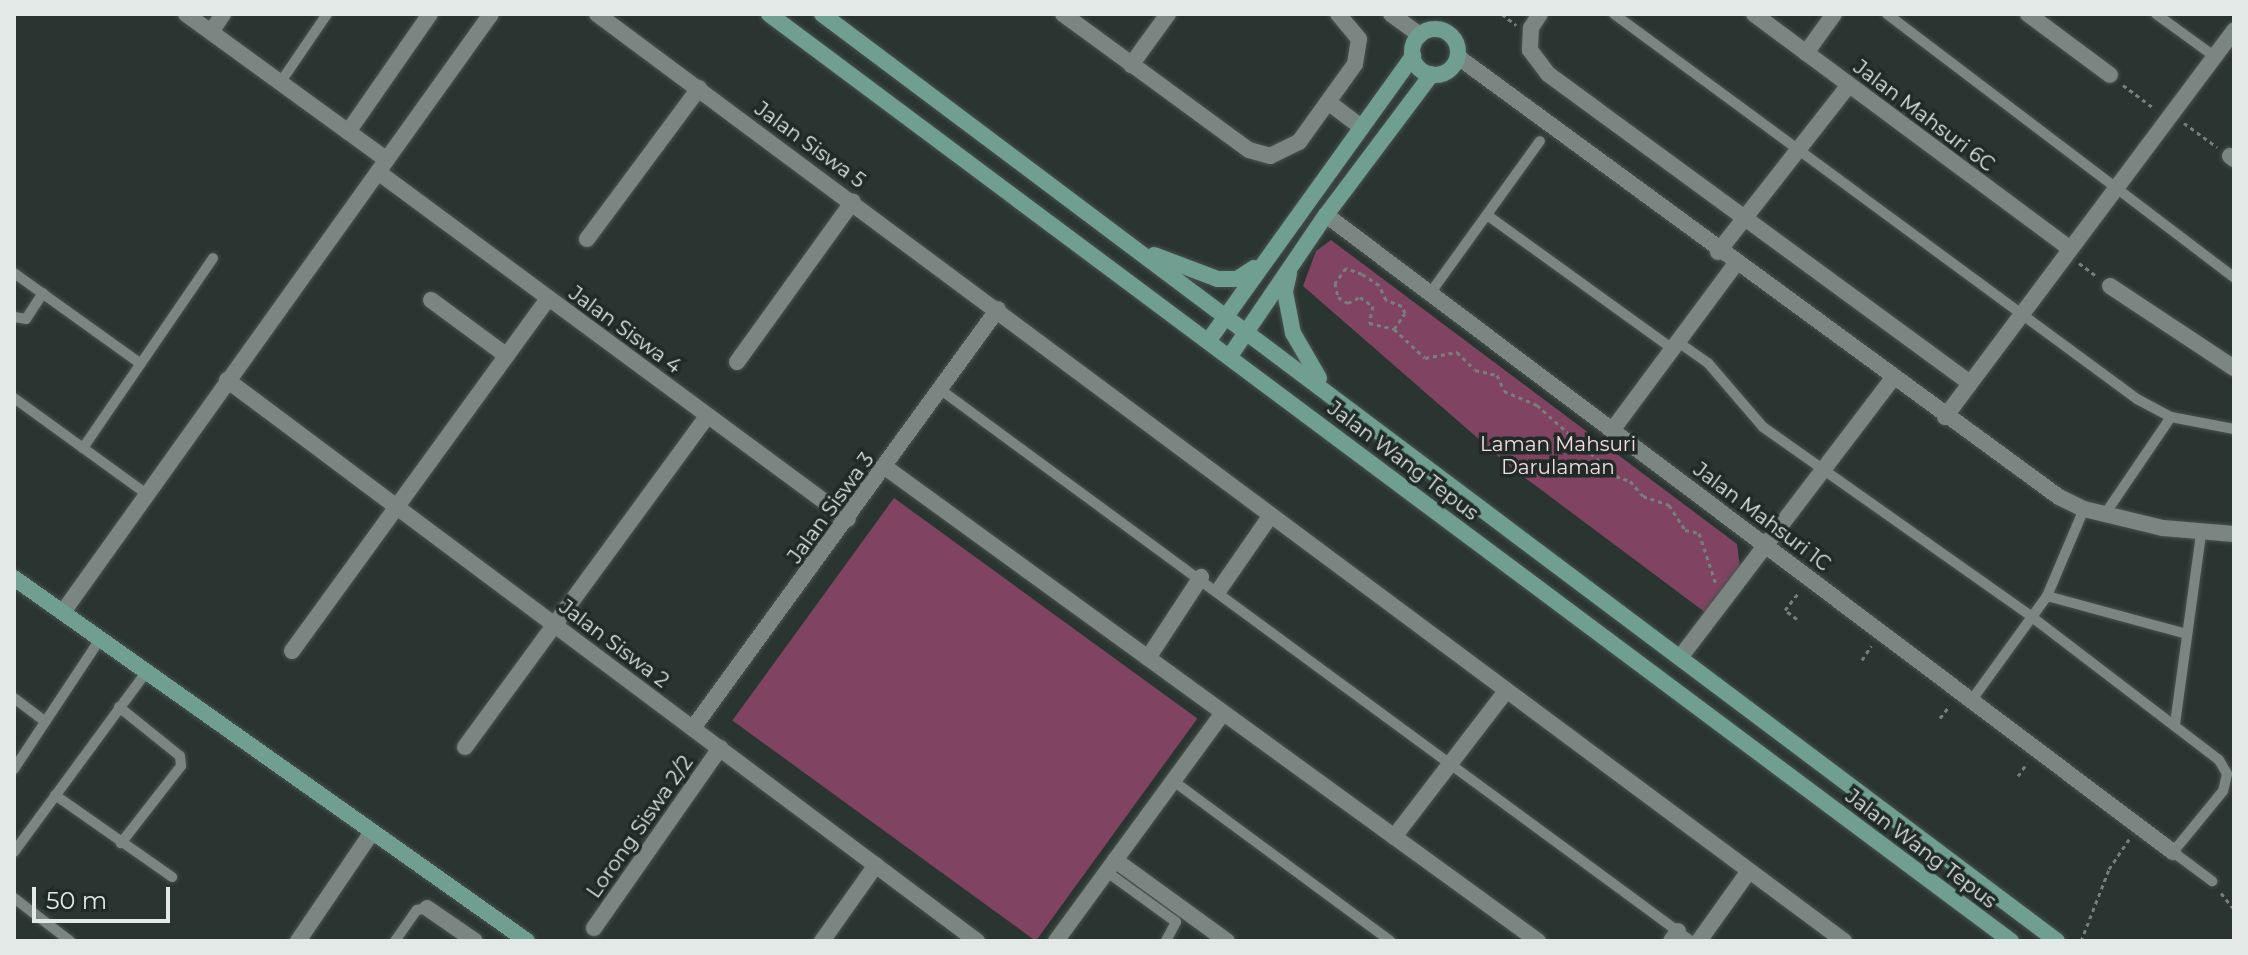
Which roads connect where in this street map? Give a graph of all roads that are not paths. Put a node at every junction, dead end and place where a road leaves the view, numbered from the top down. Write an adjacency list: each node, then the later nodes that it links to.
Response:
1 (186, 14): 20 (street, Jalan Siswa 4)
2 (223, 14): 20 (street)
3 (327, 14): 30 (lane)
4 (430, 14): 35 (street)
5 (491, 14): 38 (street)
6 (597, 14): 32 (street, Jalan Siswa 5)
7 (769, 14): 64 (main road, Jalan Wang Tepus)
8 (822, 14): 45 (main road, Jalan Wang Tepus)
9 (1063, 14): 27 (street)
10 (1168, 14): 27 (street)
11 (1338, 14): 33 (street)
12 (1391, 14): 21 (street)
13 (1540, 14): 43 (street)
14 (1614, 14): 37 (lane)
15 (1754, 14): 23 (street, Jalan Mahsuri 6C)
16 (1834, 14): 23 (street)
17 (1887, 14): 39 (lane)
18 (2028, 14): 29 (street)
19 (2156, 14): 25 (lane)
20 (211, 32): 30 (street, Jalan Siswa 4)
21 (1420, 35): 24 (main road); 26 (main road)
22 (2232, 36): 25 (street)
23 (1806, 53): 31 (street, Jalan Mahsuri 6C)
24 (1413, 56): 28 (main road); 34 (main road)
25 (2214, 56): 39 (street)
26 (1458, 57): 28 (main road); 46 (street)
27 (1131, 65): 33 (street)
28 (1432, 74): 41 (main road)
29 (2110, 75)
30 (280, 83): 35 (street, Jalan Siswa 4)
31 (1849, 85): 37 (street); 47 (street, Jalan Mahsuri 6C)
32 (699, 88): 40 (street, Jalan Siswa 5); 44 (street)
33 (1328, 102): 34 (street)
34 (1361, 127): 48 (main road)
35 (348, 132): 38 (street, Jalan Siswa 4)
36 (1540, 141): 42 (lane)
37 (1800, 151): 43 (street); 60 (lane)
38 (382, 166): 57 (street, Jalan Siswa 4); 72 (street)
39 (2115, 189): 47 (street); 53 (lane)
40 (853, 201): 59 (street, Jalan Siswa 5); 68 (street)
41 (1326, 215): 50 (main road); 55 (street, Jalan Mahsuri 1C)
42 (1487, 215): 55 (lane); 65 (lane)
43 (1748, 218): 46 (street); 73 (street)
44 (587, 239)
45 (1134, 247): 48 (main road); 61 (main road, Jalan Wang Tepus)
46 (1718, 252): 51 (street)
47 (2068, 252): 60 (street)
48 (1270, 253): 61 (main road)
49 (213, 258): 69 (lane)
50 (1292, 265): 63 (main road); 75 (main road)
51 (1735, 265): 65 (street); 71 (street)
52 (14, 273): 56 (lane)
53 (2234, 277)
54 (2110, 286): 70 (street)
55 (1431, 292): 80 (street, Jalan Mahsuri 1C)
56 (43, 293): 62 (lane); 69 (lane)
57 (548, 298): 66 (street); 77 (street, Jalan Siswa 4)
58 (431, 300): 66 (street)
59 (998, 309): 74 (street, Jalan Siswa 3); 89 (street, Jalan Siswa 5)
60 (2021, 315): 73 (street); 79 (lane)
61 (1225, 316): 63 (main road, Jalan Wang Tepus); 64 (main road)
62 (14, 317)
63 (1247, 332): 67 (main road); 75 (main road, Jalan Wang Tepus)
64 (1209, 340): 67 (main road, Jalan Wang Tepus)
65 (1675, 345): 80 (street); 84 (lane)
66 (507, 356): 86 (street)
67 (1230, 356): 149 (main road, Jalan Wang Tepus)
68 (737, 362)
69 (141, 364): 82 (lane)
70 (2234, 368)
71 (1892, 379): 78 (street); 84 (street)
72 (227, 380): 85 (street); 86 (street, Jalan Siswa 2)
73 (1970, 383): 78 (street)
74 (941, 390): 83 (street, Jalan Siswa 3); 94 (lane)
75 (1334, 397): 104 (main road, Jalan Wang Tepus)
76 (14, 398): 82 (lane)
77 (707, 416): 90 (street, Jalan Siswa 4); 100 (street)
78 (1945, 417): 87 (street)
79 (2171, 417): 81 (lane); 88 (lane)
80 (1613, 429): 93 (street, Jalan Mahsuri 1C)
81 (2234, 429)
82 (83, 448): 85 (lane)
83 (885, 467): 90 (street, Jalan Siswa 3); 105 (street)
84 (1822, 471): 93 (street); 99 (lane)
85 (145, 493): 98 (street)
86 (396, 507): 100 (street, Jalan Siswa 2); 103 (street)
87 (2084, 509): 88 (street); 97 (lane)
88 (2105, 514): 91 (street)
89 (1271, 515): 96 (street); 107 (street, Jalan Siswa 5)
90 (848, 519): 114 (street, Jalan Siswa 3)
91 (2201, 534): 92 (street); 101 (lane)
92 (2234, 534)
93 (1765, 545): 104 (street); 109 (street, Jalan Mahsuri 1C)
94 (1201, 577): 96 (lane); 105 (street)
95 (14, 578): 98 (main road)
96 (1219, 590): 117 (lane)
97 (2047, 596): 99 (lane); 101 (lane)
98 (63, 612): 102 (main road)
99 (2032, 617): 109 (lane); 113 (lane)
100 (555, 625): 114 (street, Jalan Siswa 2); 115 (street)
101 (2187, 634): 113 (lane)
102 (100, 639): 106 (main road); 112 (lane)
103 (292, 651)
104 (1682, 655): 150 (main road, Jalan Wang Tepus)
105 (1148, 658): 111 (street)
106 (146, 672): 110 (lane); 121 (main road)
107 (1506, 691): 117 (street); 128 (street, Jalan Siswa 5)
108 (14, 698): 112 (lane)
109 (1971, 701): 125 (street, Jalan Mahsuri 1C)
110 (119, 707): 120 (lane); 123 (lane)
111 (1222, 714): 119 (street); 122 (street)
112 (45, 721): 118 (lane)
113 (2175, 724): 125 (lane)
114 (693, 728): 116 (street, Jalan Siswa 2)
115 (465, 747)
116 (720, 748): 126 (street, Jalan Siswa 2); 133 (street, Lorong Siswa 2/2)
117 (1452, 761): 122 (street); 134 (lane)
118 (14, 769)
119 (1172, 780): 127 (street); 145 (lane)
120 (55, 795): 123 (lane); 124 (lane)
121 (372, 832): 136 (street); 139 (main road)
122 (1394, 837): 146 (street)
123 (121, 843): 129 (lane)
124 (14, 852)
125 (2173, 852): 130 (lane)
126 (876, 865): 140 (street); 141 (street, Jalan Siswa 2)
127 (1111, 866): 142 (street); 143 (lane); 144 (street)
128 (1749, 871): 147 (street); 148 (street, Jalan Siswa 5)
129 (172, 877)
130 (2212, 881)
131 (14, 898): 135 (lane)
132 (427, 908): 137 (lane); 138 (street)
133 (594, 928)
134 (1680, 938)
135 (70, 941)
136 (298, 941)
137 (395, 941)
138 (475, 941)
139 (527, 941)
140 (822, 941)
141 (977, 941)
142 (1056, 941)
143 (1166, 941)
144 (1227, 941)
145 (1390, 941)
146 (1538, 941)
147 (1699, 941)
148 (1844, 941)
149 (2011, 941)
150 (2057, 941)

